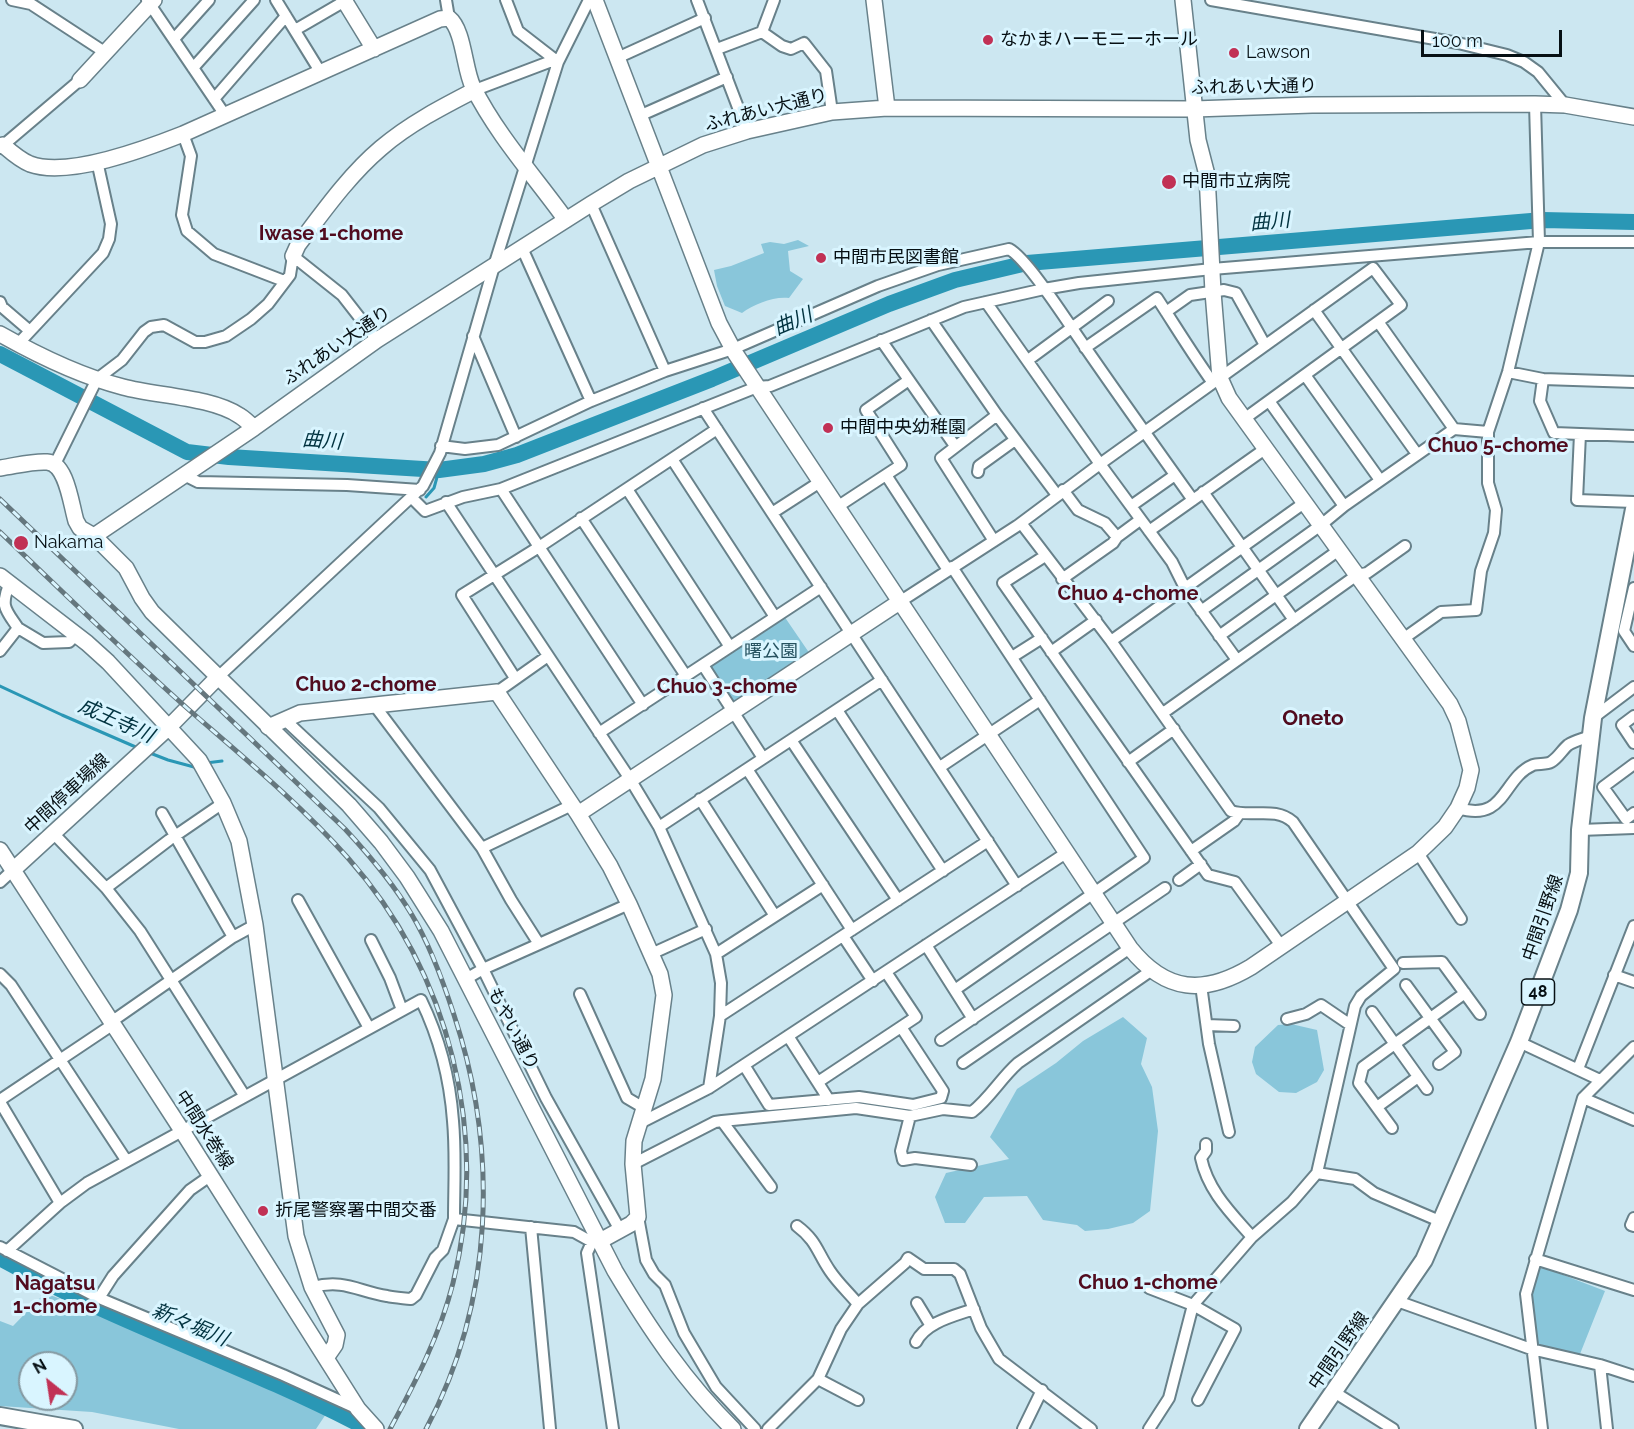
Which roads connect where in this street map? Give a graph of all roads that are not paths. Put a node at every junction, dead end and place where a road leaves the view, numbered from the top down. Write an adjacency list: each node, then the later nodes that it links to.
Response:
1 (12, 0): 24 (street)
2 (209, 0): 21 (street)
3 (254, 0): 27 (street)
4 (446, 0): 17 (street)
5 (506, 0): 26 (street)
6 (589, 0): 26 (street)
7 (595, 0): 25 (street)
8 (697, 0): 18 (street)
9 (774, 0): 20 (street)
10 (874, 0): 35 (street)
11 (1183, 0): 36 (street)
12 (1211, 0): 34 (street)
13 (151, 1): 21 (street); 24 (street)
14 (280, 1): 16 (street)
15 (348, 2): 19 (street); 22 (street)
16 (286, 16): 19 (street); 32 (street)
17 (449, 18): 22 (street); 31 (street)
18 (705, 18): 23 (street); 25 (street)
19 (295, 30): 28 (street)
20 (762, 32): 23 (street); 37 (street)
21 (174, 39): 27 (street)
22 (374, 49): 28 (street)
23 (717, 49): 29 (street)
24 (106, 53): 30 (street)
25 (617, 58): 39 (street)
26 (558, 62): 31 (street); 45 (street)
27 (194, 68): 32 (street)
28 (321, 73): 38 (street)
29 (727, 77): 39 (street); 41 (street)
30 (80, 80): 43 (street)
31 (475, 90): 45 (street); 52 (street)
32 (214, 99): 38 (street)
33 (1535, 104): 34 (street, ふれあい大通り); 36 (street, ふれあい大通り); 49 (street)
34 (1565, 105): 40 (street, ふれあい大通り)
35 (887, 108): 36 (street, ふれあい大通り); 37 (street, ふれあい大通り)
36 (1194, 109): 53 (street)
37 (832, 112): 41 (street, ふれあい大通り)
38 (225, 115): 42 (street)
39 (639, 116): 46 (street)
40 (1634, 117)
41 (747, 131): 46 (street, ふれあい大通り)
42 (183, 134): 44 (street); 55 (street)
43 (1, 147): 44 (street)
44 (97, 161): 66 (street)
45 (525, 164): 48 (street); 54 (street)
46 (659, 166): 47 (street, ふれあい大通り); 75 (street)
47 (591, 204): 48 (street, ふれあい大通り); 77 (street)
48 (566, 220): 51 (street, ふれあい大通り)
49 (1539, 237): 50 (street); 53 (street); 78 (street)
50 (1634, 242)
51 (522, 248): 54 (street, ふれあい大通り); 86 (street)
52 (293, 256): 55 (street); 69 (street)
53 (1212, 265): 56 (street); 57 (street)
54 (494, 266): 68 (street); 69 (street, ふれあい大通り)
55 (284, 281): 85 (street)
56 (1042, 287): 60 (street); 65 (street); 75 (street)
57 (1213, 292): 62 (street); 72 (street); 82 (street)
58 (1108, 301): 65 (street)
59 (0, 302): 66 (street)
60 (986, 302): 63 (street); 76 (street)
61 (1314, 310): 64 (street); 72 (street); 74 (street)
62 (1166, 312): 73 (street); 82 (street)
63 (932, 320): 70 (street); 89 (street)
64 (1379, 323): 74 (street); 93 (street)
65 (1072, 328): 73 (street); 76 (street)
66 (30, 331): 71 (street)
67 (0, 334): 71 (street)
68 (473, 336): 98 (street); 102 (street)
69 (377, 340): 91 (street, ふれあい大通り)
70 (881, 340): 81 (street); 84 (street)
71 (18, 344): 85 (street)
72 (1265, 345): 82 (street)
73 (1085, 348): 94 (street)
74 (1342, 349): 79 (street); 103 (street)
75 (734, 351): 77 (street); 84 (street)
76 (1028, 360): 106 (street)
77 (665, 371): 86 (street)
78 (1508, 372): 80 (street); 95 (street)
79 (1305, 375): 87 (street); 112 (street)
80 (1543, 379): 83 (street); 96 (street)
81 (909, 380): 100 (street); 110 (street)
82 (1216, 380): 90 (street); 94 (street)
83 (1634, 382)
84 (756, 384): 88 (street); 113 (street)
85 (94, 386): 91 (street); 105 (street)
86 (591, 401): 98 (street)
87 (1269, 401): 90 (street); 124 (street)
88 (703, 408): 92 (street); 114 (street)
89 (997, 415): 99 (street); 100 (street)
90 (1244, 419): 101 (street)
91 (254, 428): 109 (street, ふれあい大通り)
92 (717, 429): 104 (street); 127 (street)
93 (1454, 429): 95 (street); 103 (street)
94 (1144, 432): 106 (street); 111 (street)
95 (1488, 432): 161 (street)
96 (1580, 434): 97 (street); 121 (street)
97 (1634, 436)
98 (516, 437): 102 (street)
99 (1016, 440): 108 (street); 118 (street)
100 (955, 446): 135 (street)
101 (1265, 448): 117 (street); 122 (street)
102 (441, 450): 116 (street)
103 (1418, 454): 112 (street)
104 (672, 459): 115 (street); 153 (street)
105 (55, 464): 107 (street); 133 (street)
106 (1100, 464): 118 (street); 123 (street)
107 (0, 468)
108 (978, 472)
109 (184, 475): 116 (street); 133 (street, ふれあい大通り)
110 (886, 475): 125 (street); 141 (street)
111 (1175, 475): 119 (street); 123 (street)
112 (1380, 480): 124 (street)
113 (820, 482): 125 (street); 127 (street)
114 (501, 489): 120 (street); 137 (street)
115 (627, 489): 128 (street); 164 (street)
116 (419, 491): 120 (street); 172 (street)
117 (1203, 492): 119 (street); 138 (street)
118 (1060, 493): 130 (street); 134 (street)
119 (1193, 500): 132 (street)
120 (446, 502): 143 (street)
121 (1634, 502)
122 (1304, 503): 131 (street); 138 (street)
123 (1131, 506): 129 (street)
124 (1344, 506): 131 (street)
125 (837, 507): 151 (street)
126 (1634, 509): 184 (main road, 中間引野線 / 48)
127 (772, 513): 147 (street)
128 (581, 518): 137 (street); 171 (street)
129 (1140, 520): 132 (street); 134 (street)
130 (1021, 523): 135 (street); 140 (street)
131 (1321, 525): 139 (street); 142 (street)
132 (1149, 531): 148 (street)
133 (94, 536): 172 (street)
134 (1117, 537): 145 (street)
135 (994, 541): 141 (street)
136 (1405, 546): 144 (street)
137 (539, 547): 143 (street); 178 (street)
138 (1242, 547): 142 (street); 148 (street)
139 (1339, 550): 144 (street); 150 (street)
140 (1045, 556): 145 (street); 160 (street)
141 (950, 569): 151 (street); 168 (street)
142 (1258, 570): 150 (street); 152 (street)
143 (494, 575): 167 (street); 173 (street)
144 (1357, 575): 155 (street); 161 (street)
145 (1062, 579): 154 (street)
146 (4, 581): 156 (street); 158 (street)
147 (821, 587): 153 (street); 157 (street)
148 (1185, 588): 152 (street); 162 (street)
149 (1634, 588): 163 (street)
150 (1276, 596): 155 (street); 159 (street)
151 (901, 601): 157 (street); 190 (street)
152 (1201, 610): 159 (street)
153 (775, 617): 164 (street)
154 (1096, 620): 162 (street); 166 (street)
155 (1294, 620): 169 (street)
156 (18, 628): 158 (street); 165 (street)
157 (851, 633): 174 (street); 181 (street)
158 (76, 635): 186 (street)
159 (1220, 636): 169 (street)
160 (1042, 638): 166 (street); 168 (street)
161 (1403, 639): 202 (street)
162 (1111, 641): 182 (street)
163 (1634, 646)
164 (730, 647): 170 (street)
165 (0, 651)
166 (1051, 652): 195 (street)
167 (548, 656): 173 (street); 189 (street)
168 (1012, 657): 177 (street)
169 (1237, 660): 182 (street)
170 (703, 665): 171 (street); 181 (street)
171 (686, 676): 178 (street)
172 (217, 678): 186 (street, 中間停車場線); 187 (street, もやい通り)
173 (515, 678): 176 (street)
174 (882, 680): 180 (street); 197 (street)
175 (1634, 687): 184 (street)
176 (497, 692): 179 (street); 203 (street)
177 (1040, 700): 190 (street); 227 (street)
178 (642, 705): 189 (street)
179 (375, 706): 185 (street); 213 (street)
180 (837, 710): 192 (street); 220 (street)
181 (733, 712): 194 (street); 199 (street)
182 (1163, 713): 188 (street)
183 (1634, 716): 193 (street)
184 (1593, 718): 191 (main road, 中間引野線 / 48)
185 (284, 719): 187 (street); 248 (street)
186 (169, 727): 201 (street); 210 (street, 中間停車場線)
187 (268, 727): 253 (street, もやい通り)
188 (1174, 729): 195 (street); 206 (street)
189 (599, 733): 199 (street)
190 (988, 736): 197 (street); 217 (street)
191 (1590, 736): 202 (street); 209 (main road, 中間引野線 / 48)
192 (791, 740): 194 (street); 229 (street)
193 (1634, 743)
194 (763, 758): 198 (street)
195 (1128, 762): 215 (street)
196 (1634, 764): 205 (street)
197 (940, 767): 212 (street)
198 (747, 769): 200 (street); 223 (street)
199 (630, 779): 203 (street); 207 (street)
200 (700, 800): 207 (street); 232 (street)
201 (223, 803): 211 (street); 235 (street)
202 (1458, 808): 216 (street)
203 (575, 809): 213 (street); 231 (street)
204 (162, 813): 211 (street)
205 (1634, 813)
206 (1239, 814): 215 (street); 230 (street)
207 (659, 827): 237 (street)
208 (1634, 828): 209 (street)
209 (1580, 830): 277 (main road, 中間引野線 / 48)
210 (53, 833): 219 (street, 中間停車場線); 225 (street)
211 (176, 836): 225 (street); 239 (street)
212 (988, 841): 220 (street); 224 (street)
213 (482, 848): 241 (street)
214 (0, 850): 219 (street, 中間水巻線)
215 (1191, 851): 218 (street)
216 (1418, 853): 230 (street); 233 (street)
217 (1066, 854): 224 (street); 227 (street)
218 (1201, 864): 221 (street); 243 (street)
219 (13, 870): 222 (street); 269 (street, 中間水巻線)
220 (943, 871): 229 (street)
221 (1179, 880)
222 (0, 882)
223 (823, 885): 232 (street); 238 (street)
224 (1017, 886): 242 (street)
225 (106, 888): 254 (street)
226 (1165, 888): 234 (street)
227 (1092, 893): 234 (street); 259 (street)
228 (298, 900): 274 (street)
229 (898, 900): 238 (street)
230 (1348, 902): 243 (street); 271 (street)
231 (629, 904): 241 (street); 245 (street)
232 (775, 916): 246 (street)
233 (1461, 919)
234 (1112, 924): 244 (street); 267 (street)
235 (255, 925): 239 (street); 286 (street)
236 (1634, 926): 252 (street)
237 (706, 929): 245 (street); 246 (street)
238 (847, 933): 255 (street); 265 (street)
239 (233, 937): 254 (street)
240 (371, 940): 262 (street)
241 (539, 944): 248 (street)
242 (926, 945): 250 (street); 259 (street)
243 (1282, 947): 257 (street)
244 (1130, 948): 249 (street); 281 (street)
245 (651, 954): 298 (street)
246 (717, 954): 265 (street)
247 (1403, 963): 260 (street)
248 (483, 969): 253 (street); 292 (street)
249 (1152, 970): 257 (street); 299 (street)
250 (886, 972): 255 (street); 273 (street)
251 (0, 974): 280 (street)
252 (1614, 975): 256 (street); 284 (street)
253 (466, 979): 296 (street, もやい通り)
254 (172, 981): 269 (street); 291 (street)
255 (873, 981): 275 (street)
256 (1634, 982)
257 (1202, 986): 270 (street)
258 (1406, 986): 266 (street)
259 (956, 989): 267 (street)
260 (1465, 993): 264 (street); 266 (street)
261 (580, 994): 298 (street)
262 (402, 1010): 274 (street); 316 (street)
263 (1372, 1012): 278 (street)
264 (1480, 1014)
265 (720, 1016): 289 (street)
266 (1430, 1018): 278 (street); 282 (street)
267 (973, 1019): 276 (street)
268 (1287, 1019): 271 (street)
269 (111, 1022): 280 (street); 304 (street, 中間水巻線)
270 (1207, 1024): 272 (street); 305 (street)
271 (1349, 1024): 310 (street)
272 (1234, 1026)
273 (902, 1027): 288 (street); 294 (street)
274 (369, 1028): 286 (street)
275 (788, 1036): 283 (street); 288 (street)
276 (941, 1040)
277 (1519, 1042): 284 (street); 317 (main road, 中間引野線 / 48)
278 (1394, 1044): 285 (street); 297 (street)
279 (1634, 1047): 287 (street)
280 (60, 1060): 295 (street); 307 (street)
281 (963, 1063)
282 (1439, 1064)
283 (744, 1065): 289 (street); 294 (street)
284 (1578, 1069): 287 (street)
285 (1418, 1077): 290 (street); 297 (street)
286 (274, 1080): 291 (street); 326 (street)
287 (1600, 1080): 293 (street)
288 (818, 1082): 294 (street)
289 (710, 1088): 302 (street)
290 (1427, 1089)
291 (244, 1095): 304 (street)
292 (546, 1098): 296 (street); 321 (street)
293 (1583, 1098): 301 (street); 325 (street)
294 (829, 1100)
295 (0, 1101): 313 (street)
296 (530, 1106): 323 (street, もやい通り)
297 (1377, 1107): 303 (street)
298 (644, 1108): 302 (street)
299 (910, 1116): 300 (street); 309 (street)
300 (722, 1120): 308 (street); 312 (street)
301 (1634, 1120)
302 (638, 1124): 308 (street)
303 (1392, 1128)
304 (181, 1130): 307 (street); 311 (street, 中間水巻線)
305 (1229, 1132)
306 (1206, 1144): 322 (street)
307 (126, 1160): 313 (street)
308 (633, 1164): 314 (street)
309 (971, 1166)
310 (1317, 1173): 317 (street); 322 (street)
311 (210, 1176): 329 (street); 338 (street, 中間水巻線)
312 (771, 1187)
313 (60, 1203): 324 (street)
314 (638, 1217): 321 (street); 353 (street)
315 (1634, 1218): 319 (street)
316 (454, 1220): 320 (street); 326 (street)
317 (1442, 1222): 330 (main road, 中間引野線 / 48)
318 (797, 1226): 332 (street)
319 (1634, 1226)
320 (531, 1227): 323 (street); 350 (street)
321 (620, 1230): 323 (street)
322 (1252, 1238): 333 (street)
323 (596, 1242): 351 (street); 352 (street, もやい通り)
324 (4, 1249): 329 (street)
325 (1535, 1259): 328 (street); 337 (street)
326 (312, 1287): 338 (street)
327 (1149, 1288): 333 (street)
328 (1634, 1290)
329 (99, 1298): 346 (street)
330 (1397, 1301): 337 (street); 343 (main road, 中間引野線 / 48)
331 (917, 1303): 335 (street)
332 (858, 1304): 334 (street); 341 (street)
333 (1193, 1305): 345 (street); 357 (street)
334 (974, 1309): 335 (street); 342 (street)
335 (931, 1326): 336 (street)
336 (916, 1342)
337 (1531, 1349): 339 (street); 360 (street)
338 (326, 1358): 346 (street, 中間水巻線)
339 (1600, 1365): 340 (street); 361 (street)
340 (1634, 1376)
341 (818, 1379): 344 (street); 354 (street)
342 (1042, 1390): 355 (street); 356 (street)
343 (1334, 1392): 358 (main road, 中間引野線 / 48); 359 (street)
344 (858, 1400)
345 (1198, 1400)
346 (358, 1409): 349 (street, 中間水巻線)
347 (0, 1416): 348 (main road)
348 (74, 1429)
349 (376, 1429)
350 (550, 1429)
351 (613, 1429)
352 (733, 1429)
353 (755, 1429)
354 (768, 1429)
355 (1023, 1429)
356 (1091, 1429)
357 (1149, 1429)
358 (1308, 1429)
359 (1393, 1429)
360 (1542, 1429)
361 (1607, 1429)

